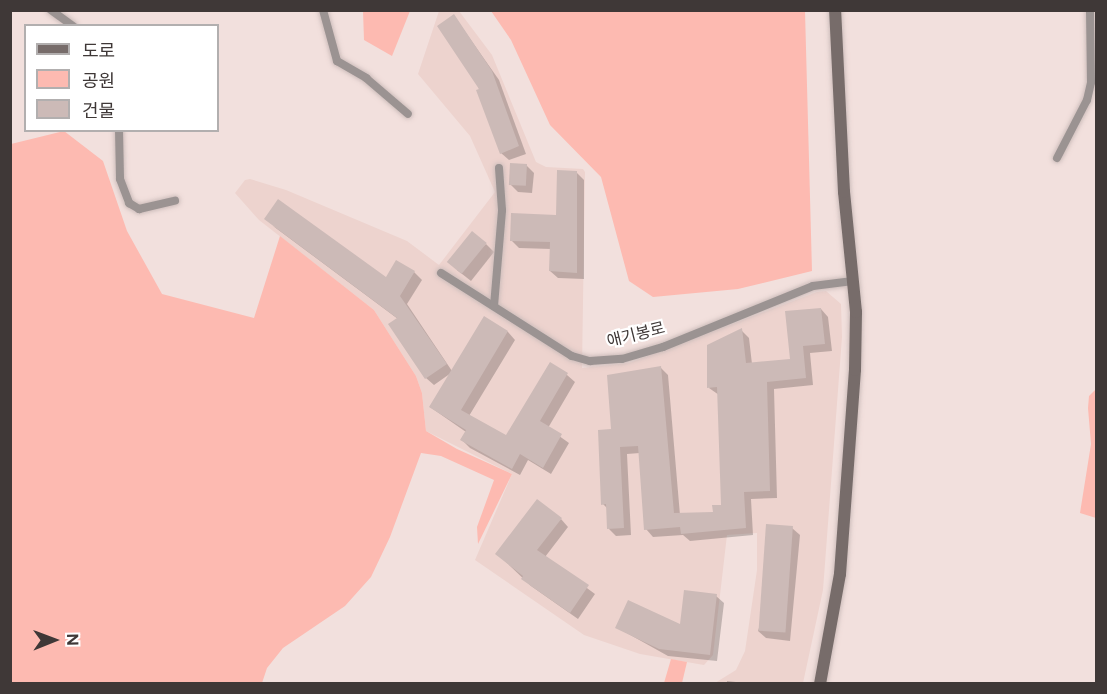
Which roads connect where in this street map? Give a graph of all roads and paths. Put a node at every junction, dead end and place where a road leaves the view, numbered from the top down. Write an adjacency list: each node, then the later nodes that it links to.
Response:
1 (51, 10): 5 (lane)
2 (323, 10): 6 (lane)
3 (835, 10): 12 (main road)
4 (1090, 10): 8 (lane)
5 (71, 24)
6 (408, 114)
7 (119, 132): 10 (lane)
8 (1057, 158)
9 (500, 168): 13 (lane)
10 (175, 201)
11 (441, 273): 13 (lane, 애기봉로)
12 (853, 281): 13 (lane, 애기봉로); 14 (main road)
13 (494, 306)
14 (820, 684)

